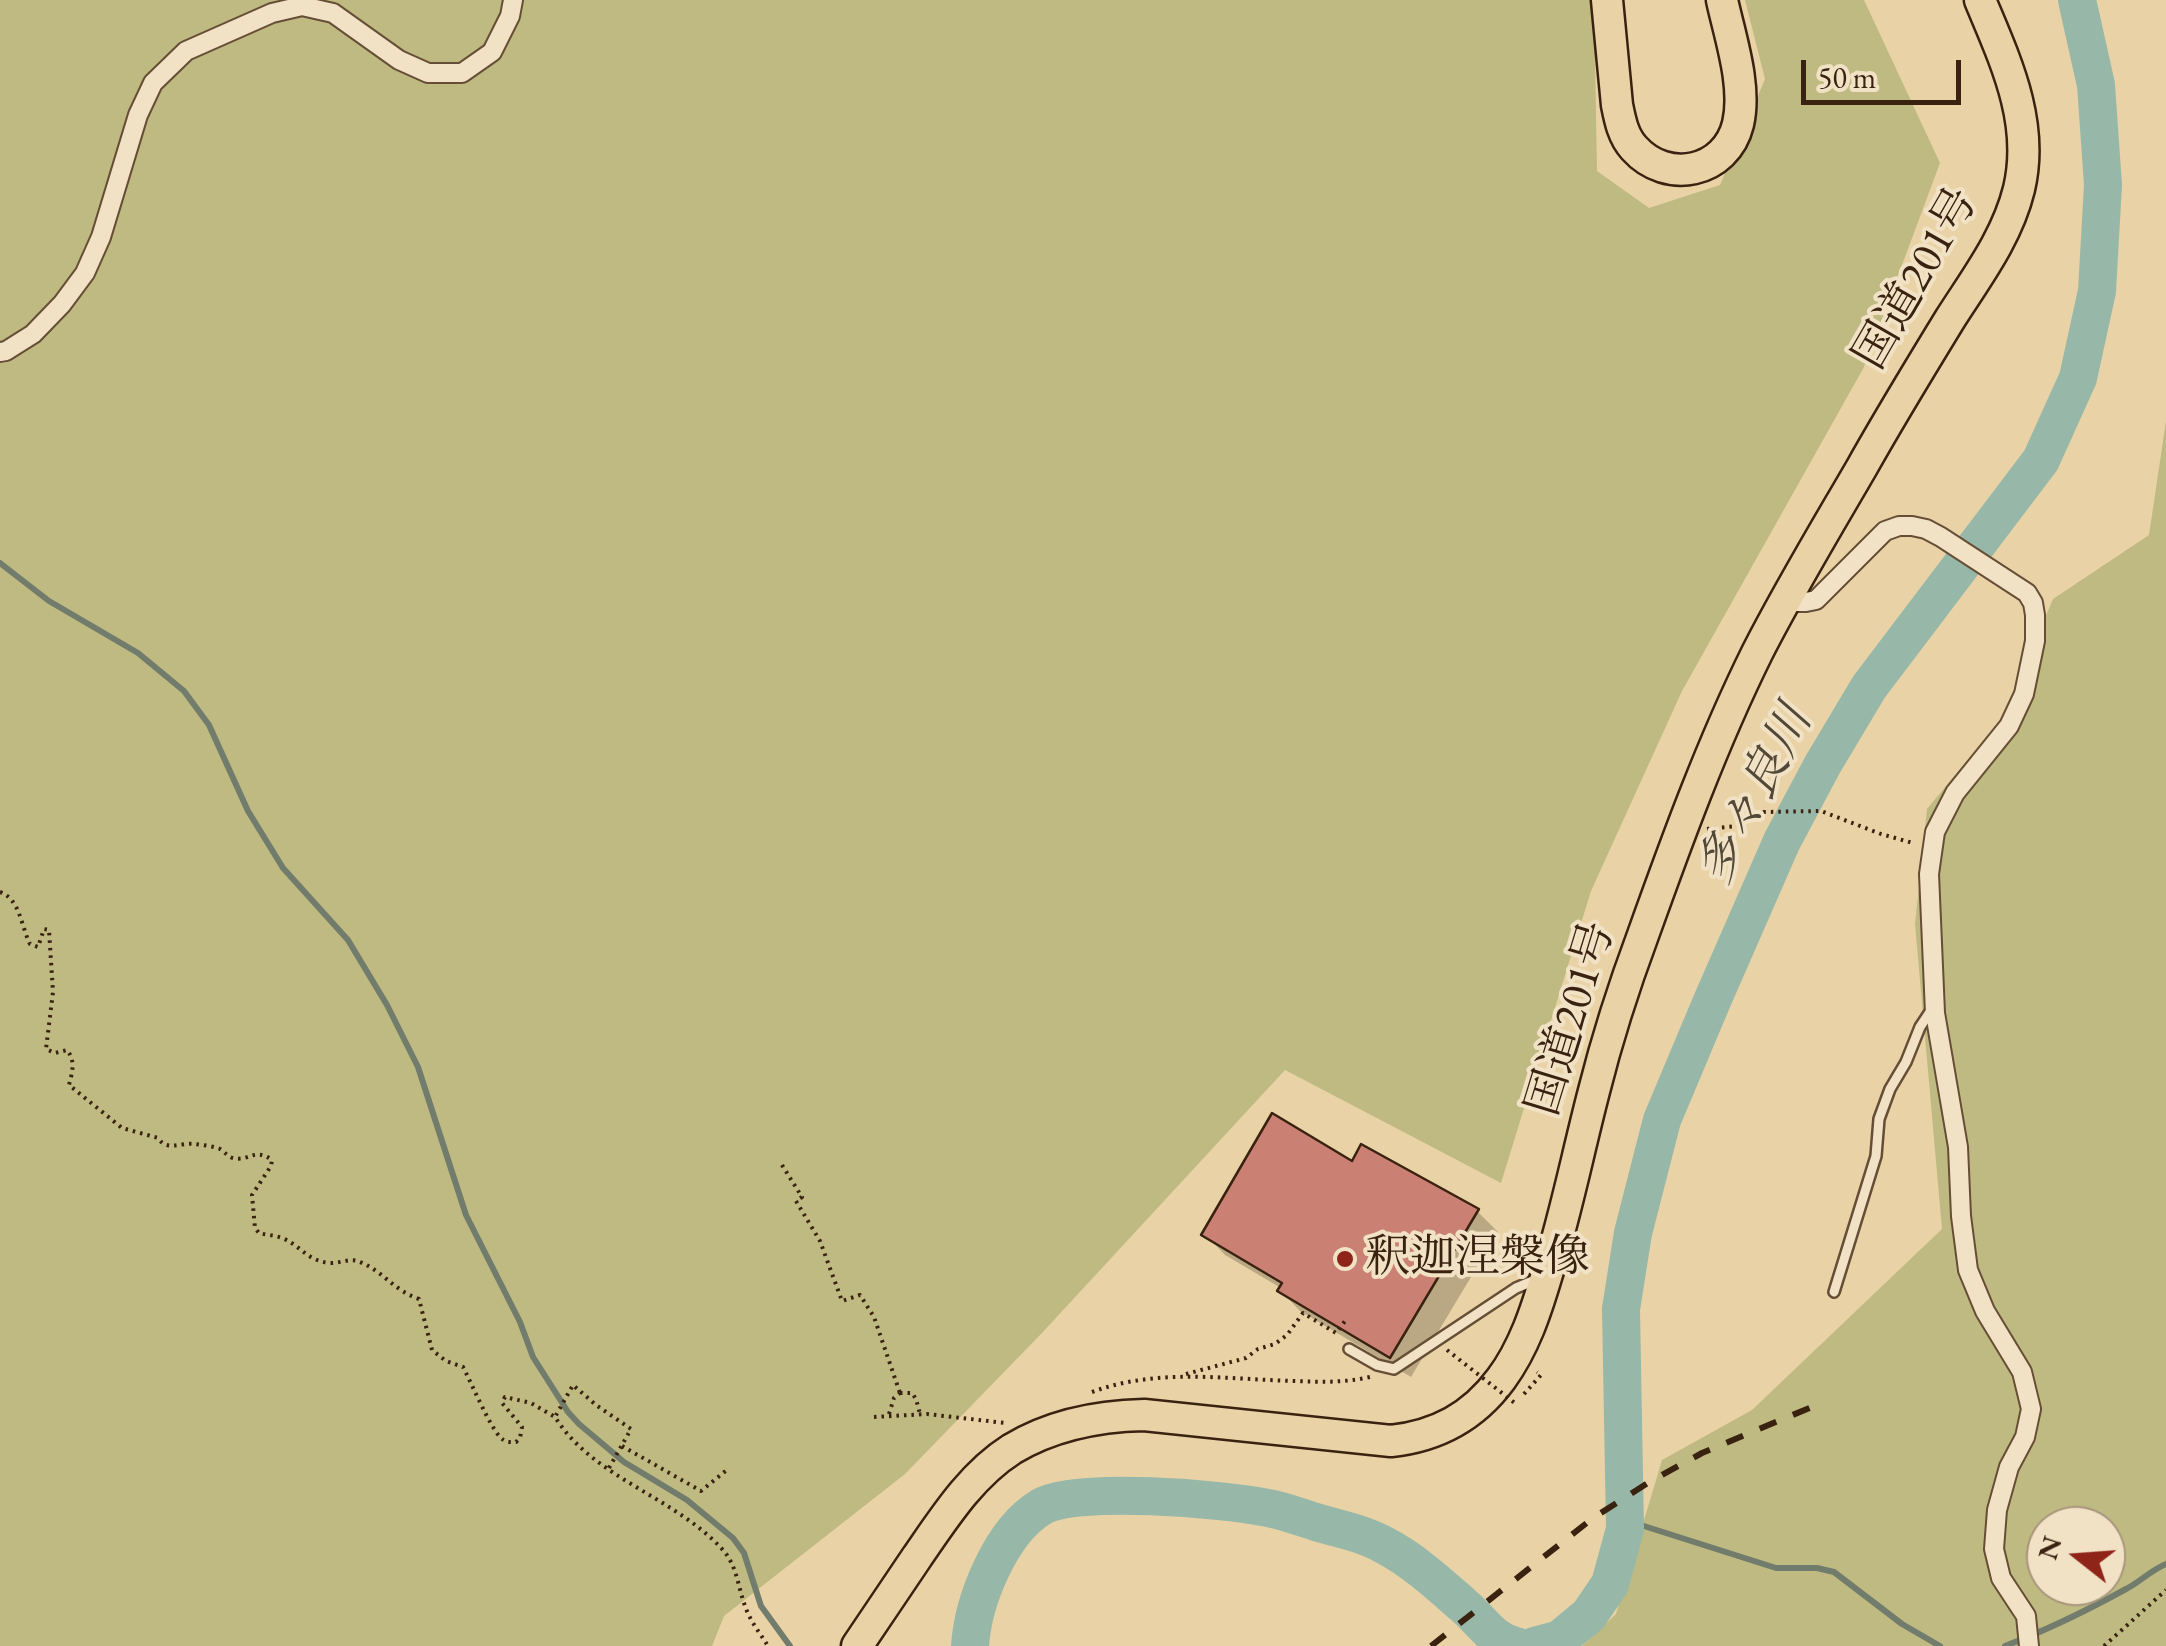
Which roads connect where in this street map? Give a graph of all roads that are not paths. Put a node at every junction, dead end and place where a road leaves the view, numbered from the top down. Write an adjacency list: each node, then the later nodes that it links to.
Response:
1 (513, 0): 5 (street)
2 (1607, 0): 3 (highway)
3 (1722, 0)
4 (1980, 0): 6 (highway, 国道201号)
5 (0, 352)
6 (1784, 602): 7 (street); 8 (highway, 国道201号)
7 (1934, 1005): 9 (lane); 12 (street)
8 (1547, 1276): 10 (lane); 11 (highway, 国道201号)
9 (1834, 1292)
10 (1349, 1349)
11 (856, 1646)
12 (2029, 1646)

